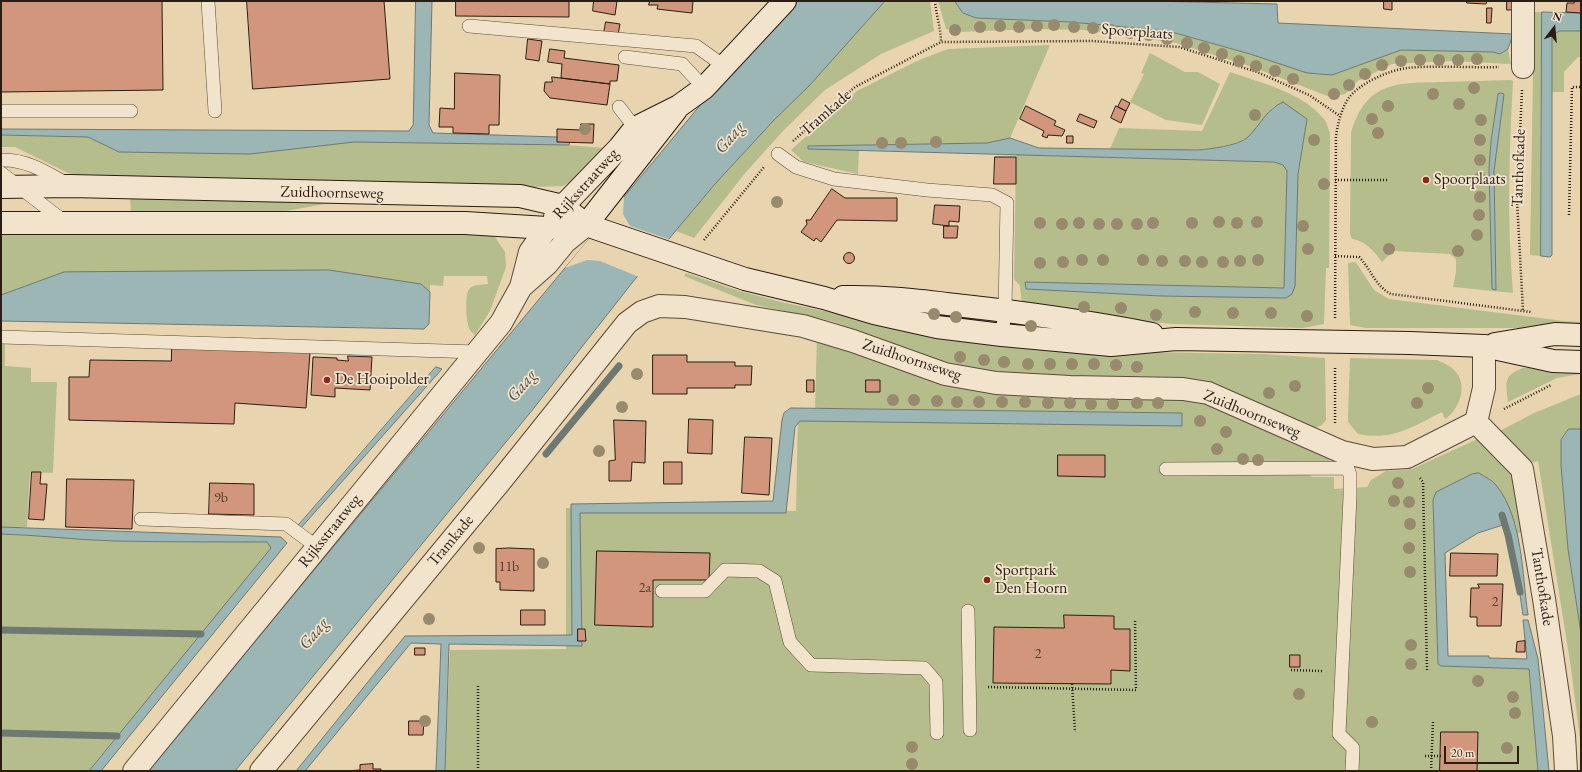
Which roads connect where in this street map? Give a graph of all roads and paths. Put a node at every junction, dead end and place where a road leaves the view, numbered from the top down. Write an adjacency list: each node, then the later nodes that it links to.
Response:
1 (208, 1): 16 (lane)
2 (785, 1): 8 (street, Rijksstraatweg)
3 (935, 1): 6 (path)
4 (1523, 1): 9 (street)
5 (469, 26): 8 (lane)
6 (941, 42): 17 (path, Spoorplaats); 19 (path, Tramkade)
7 (625, 57): 11 (lane)
8 (724, 66): 11 (street, Rijksstraatweg)
9 (1523, 67): 17 (path); 39 (path, Tanthofkade)
10 (1581, 87): 27 (path)
11 (704, 88): 12 (street, Rijksstraatweg)
12 (679, 106): 18 (street, Rijksstraatweg); 30 (street, Rijksstraatweg)
13 (619, 107): 18 (lane)
14 (1, 111): 15 (lane)
15 (131, 111)
16 (215, 111)
17 (1340, 116): 22 (path)
18 (635, 128): 26 (street, Rijksstraatweg)
19 (778, 154): 32 (path, Tramkade); 37 (lane)
20 (1, 160): 25 (lane, Zuidhoornseweg)
21 (1, 173): 24 (lane)
22 (1335, 180): 23 (path); 33 (path)
23 (1388, 180)
24 (10, 186): 25 (street, Zuidhoornseweg); 29 (lane)
25 (70, 186): 26 (street, Zuidhoornseweg)
26 (563, 206): 30 (street, Zuidhoornseweg); 31 (street, Rijksstraatweg)
27 (1569, 215)
28 (1, 223): 29 (street, Zuidhoornseweg)
29 (68, 224): 31 (street, Zuidhoornseweg)
30 (592, 226): 31 (street, Zuidhoornseweg); 34 (street, Rijksstraatweg); 35 (street, Zuidhoornseweg)
31 (547, 228): 34 (street, Rijksstraatweg)
32 (702, 241)
33 (1335, 256): 36 (path); 40 (path)
34 (521, 287): 46 (street, Rijksstraatweg)
35 (824, 298): 37 (street, Zuidhoornseweg); 41 (street, Zuidhoornseweg)
36 (1493, 307)
37 (1005, 310): 41 (lane); 44 (street, Zuidhoornseweg)
38 (642, 312): 52 (street, Zuidhoornseweg); 74 (street, Tramkade)
39 (1523, 312)
40 (1335, 324)
41 (1002, 335): 44 (street, Zuidhoornseweg)
42 (1581, 335): 45 (street)
43 (1, 337): 46 (lane)
44 (1176, 339): 45 (street, Zuidhoornseweg)
45 (1484, 346): 48 (street); 50 (street)
46 (477, 352): 55 (street, Rijksstraatweg)
47 (1335, 358): 52 (path)
48 (1581, 362)
49 (1554, 384): 50 (path)
50 (1476, 422): 51 (street, Zuidhoornseweg); 78 (street, Tanthofkade)
51 (1406, 457): 52 (street, Zuidhoornseweg); 60 (path)
52 (1344, 460): 53 (lane); 61 (lane)
53 (1166, 469)
54 (142, 519): 55 (lane)
55 (317, 547): 73 (street, Rijksstraatweg)
56 (662, 591): 69 (lane)
57 (968, 611): 64 (lane)
58 (1135, 619): 65 (path)
59 (1291, 670): 61 (path)
60 (1426, 670)
61 (1342, 672): 76 (lane)
62 (1072, 684): 65 (path)
63 (478, 686): 75 (path)
64 (969, 687): 65 (path); 67 (lane)
65 (1072, 689): 68 (path)
66 (1433, 722): 71 (path)
67 (970, 730)
68 (1075, 732)
69 (937, 733)
70 (1425, 756): 71 (path)
71 (1431, 756): 72 (path); 77 (path)
72 (1440, 756)
73 (134, 771)
74 (261, 771)
75 (478, 771)
76 (1352, 771)
77 (1431, 771)
78 (1566, 771)

